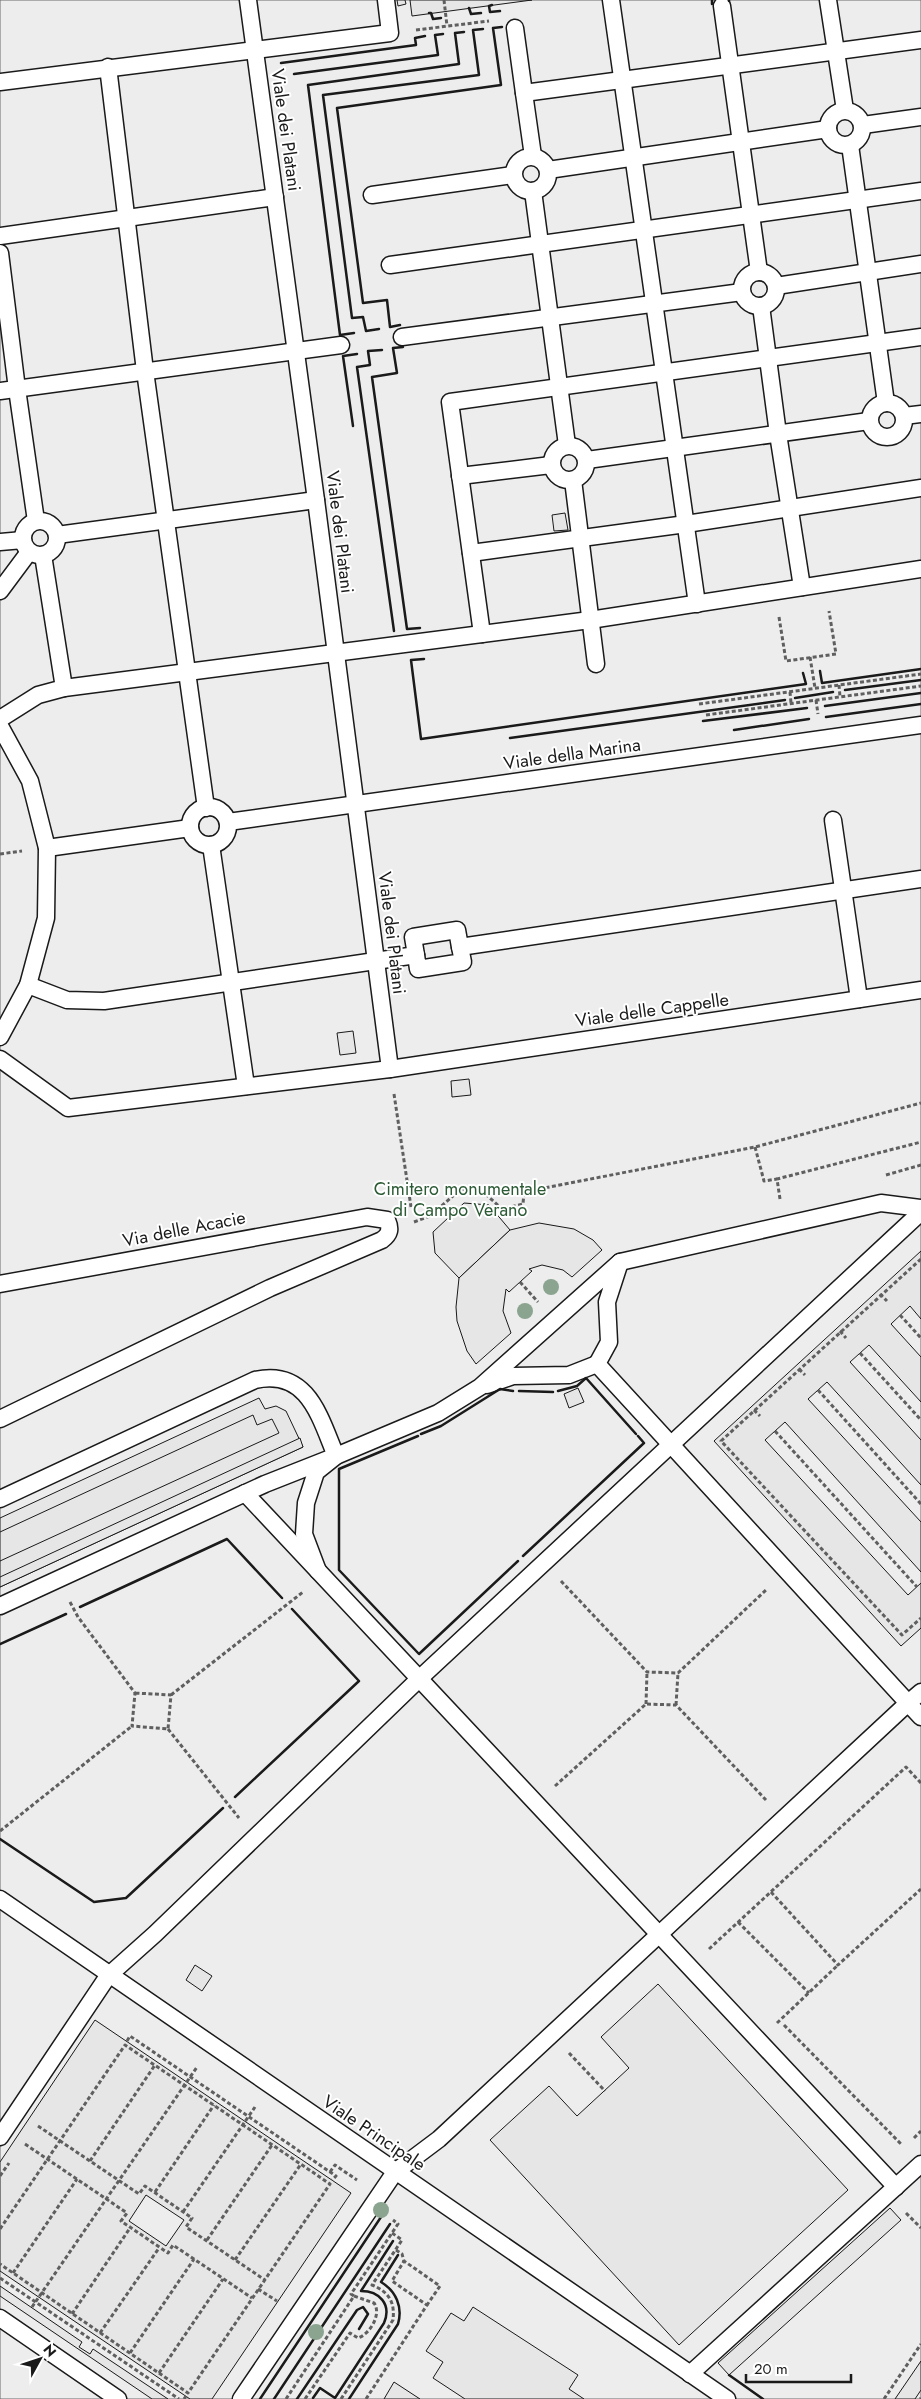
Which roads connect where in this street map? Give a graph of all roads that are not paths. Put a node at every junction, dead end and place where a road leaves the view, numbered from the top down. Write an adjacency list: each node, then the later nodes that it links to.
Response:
1 (248, 0): 8 (lane, Viale dei Platani)
2 (386, 0): 8 (lane)
3 (612, 0): 12 (lane)
4 (828, 0): 9 (lane)
5 (722, 6): 10 (lane)
6 (515, 28): 14 (lane)
7 (921, 40): 9 (lane)
8 (254, 49): 11 (lane); 28 (lane, Viale dei Platani)
9 (836, 50): 10 (lane); 15 (lane)
10 (730, 65): 12 (lane); 19 (lane)
11 (108, 68): 13 (lane); 31 (lane)
12 (623, 80): 14 (lane); 22 (lane)
13 (0, 82)
14 (524, 93): 21 (lane)
15 (845, 110): 17 (lane); 18 (lane)
16 (921, 117): 17 (lane)
17 (863, 125): 20 (lane)
18 (828, 129): 19 (lane); 20 (lane)
19 (741, 143): 22 (lane); 30 (lane)
20 (850, 145): 29 (lane)
21 (533, 156): 23 (lane); 24 (lane)
22 (634, 158): 23 (lane); 32 (lane)
23 (548, 170): 25 (lane)
24 (513, 175): 25 (lane); 27 (lane)
25 (533, 191): 34 (lane)
26 (921, 191): 29 (lane)
27 (372, 194)
28 (275, 197): 31 (lane); 49 (lane, Viale dei Platani)
29 (856, 200): 30 (lane); 39 (lane)
30 (751, 215): 32 (lane); 38 (lane)
31 (128, 218): 33 (lane); 51 (lane)
32 (644, 230): 34 (lane); 42 (lane)
33 (0, 236)
34 (540, 245): 37 (lane); 44 (lane)
35 (0, 253): 54 (lane)
36 (921, 264): 39 (lane)
37 (390, 265)
38 (759, 272): 40 (lane); 41 (lane)
39 (867, 272): 40 (lane); 47 (lane)
40 (776, 286): 43 (lane)
41 (742, 292): 42 (lane); 43 (lane)
42 (655, 305): 44 (lane); 52 (lane)
43 (761, 306): 50 (lane)
44 (550, 317): 45 (lane); 53 (lane)
45 (402, 337)
46 (921, 337): 47 (lane)
47 (876, 343): 50 (lane); 56 (lane)
48 (341, 345): 49 (lane)
49 (296, 351): 51 (lane); 68 (lane, Viale dei Platani)
50 (767, 358): 52 (lane); 60 (lane)
51 (145, 371): 54 (lane); 71 (lane)
52 (664, 372): 53 (lane); 62 (lane)
53 (559, 388): 61 (lane); 65 (lane)
54 (16, 389): 55 (lane); 70 (lane)
55 (0, 391)
56 (886, 402): 58 (lane); 59 (lane)
57 (921, 414): 58 (lane)
58 (904, 416): 59 (lane)
59 (869, 421): 60 (lane)
60 (778, 434): 62 (lane); 69 (lane)
61 (567, 446): 63 (lane); 64 (lane)
62 (675, 447): 63 (lane); 72 (lane)
63 (587, 460): 66 (lane)
64 (551, 464): 65 (lane); 66 (lane)
65 (460, 476): 77 (lane)
66 (573, 480): 74 (lane)
67 (921, 488): 69 (lane)
68 (316, 500): 71 (lane); 84 (lane, Viale dei Platani)
69 (789, 508): 72 (lane); 79 (lane)
70 (36, 521): 73 (lane); 76 (lane)
71 (166, 521): 73 (lane); 86 (lane)
72 (686, 524): 74 (lane); 81 (lane)
73 (57, 535): 76 (lane)
74 (579, 538): 77 (lane); 82 (lane)
75 (0, 542): 76 (lane)
76 (32, 549): 80 (lane); 87 (lane)
77 (471, 552): 83 (lane)
78 (921, 569): 79 (lane)
79 (802, 587): 81 (lane)
80 (0, 591)
81 (697, 604): 82 (lane)
82 (590, 620): 83 (lane); 85 (lane)
83 (482, 634): 84 (lane)
84 (336, 652): 86 (lane); 91 (lane, Viale dei Platani)
85 (596, 664)
86 (187, 672): 87 (lane); 92 (lane)
87 (64, 688): 88 (lane)
88 (0, 718)
89 (921, 725): 91 (lane, Viale della Marina)
90 (0, 726): 97 (lane)
91 (356, 804): 94 (lane, Viale della Marina); 102 (lane, Viale dei Platani)
92 (206, 808): 94 (lane); 95 (lane)
93 (833, 820): 99 (lane)
94 (228, 822): 96 (lane)
95 (190, 828): 96 (lane); 97 (lane)
96 (211, 845): 103 (lane)
97 (47, 848): 104 (lane)
98 (921, 879): 99 (lane)
99 (844, 890): 100 (lane); 106 (lane)
100 (460, 946): 101 (lane); 101 (lane)
101 (416, 955): 102 (lane)
102 (376, 960): 103 (lane); 109 (lane, Viale dei Platani)
103 (231, 982): 104 (lane); 110 (lane)
104 (28, 985): 107 (lane)
105 (921, 990): 106 (lane, Viale delle Cappelle)
106 (859, 999): 109 (lane, Viale delle Cappelle)
107 (0, 1038)
108 (0, 1059): 110 (lane, Viale delle Cappelle)
109 (390, 1069): 110 (lane, Viale delle Cappelle)
110 (246, 1086)
111 (921, 1210): 112 (lane); 117 (lane)
112 (620, 1262): 114 (lane); 115 (lane)
113 (0, 1284): 116 (lane, Via delle Acacie)
114 (597, 1364): 115 (lane); 117 (lane)
115 (480, 1387): 118 (lane)
116 (0, 1419)
117 (669, 1444): 123 (lane); 125 (lane)
118 (336, 1456): 119 (lane); 120 (lane); 121 (lane)
119 (245, 1493): 121 (lane); 122 (lane)
120 (0, 1499)
121 (318, 1571): 123 (lane)
122 (0, 1606)
123 (420, 1678): 128 (lane); 129 (lane)
124 (921, 1692): 125 (lane)
125 (908, 1704): 126 (lane); 128 (lane)
126 (921, 1717)
127 (0, 1899): 129 (lane, Viale Principale)
128 (660, 1935): 132 (lane); 133 (lane)
129 (108, 1976): 130 (lane); 132 (lane, Viale Principale)
130 (0, 2138)
131 (921, 2164): 133 (lane)
132 (395, 2172): 135 (lane, Viale Principale); 137 (lane)
133 (896, 2187): 135 (lane)
134 (0, 2318): 136 (lane)
135 (690, 2374): 138 (lane, Viale Principale)
136 (118, 2399)
137 (241, 2399)
138 (727, 2399)

